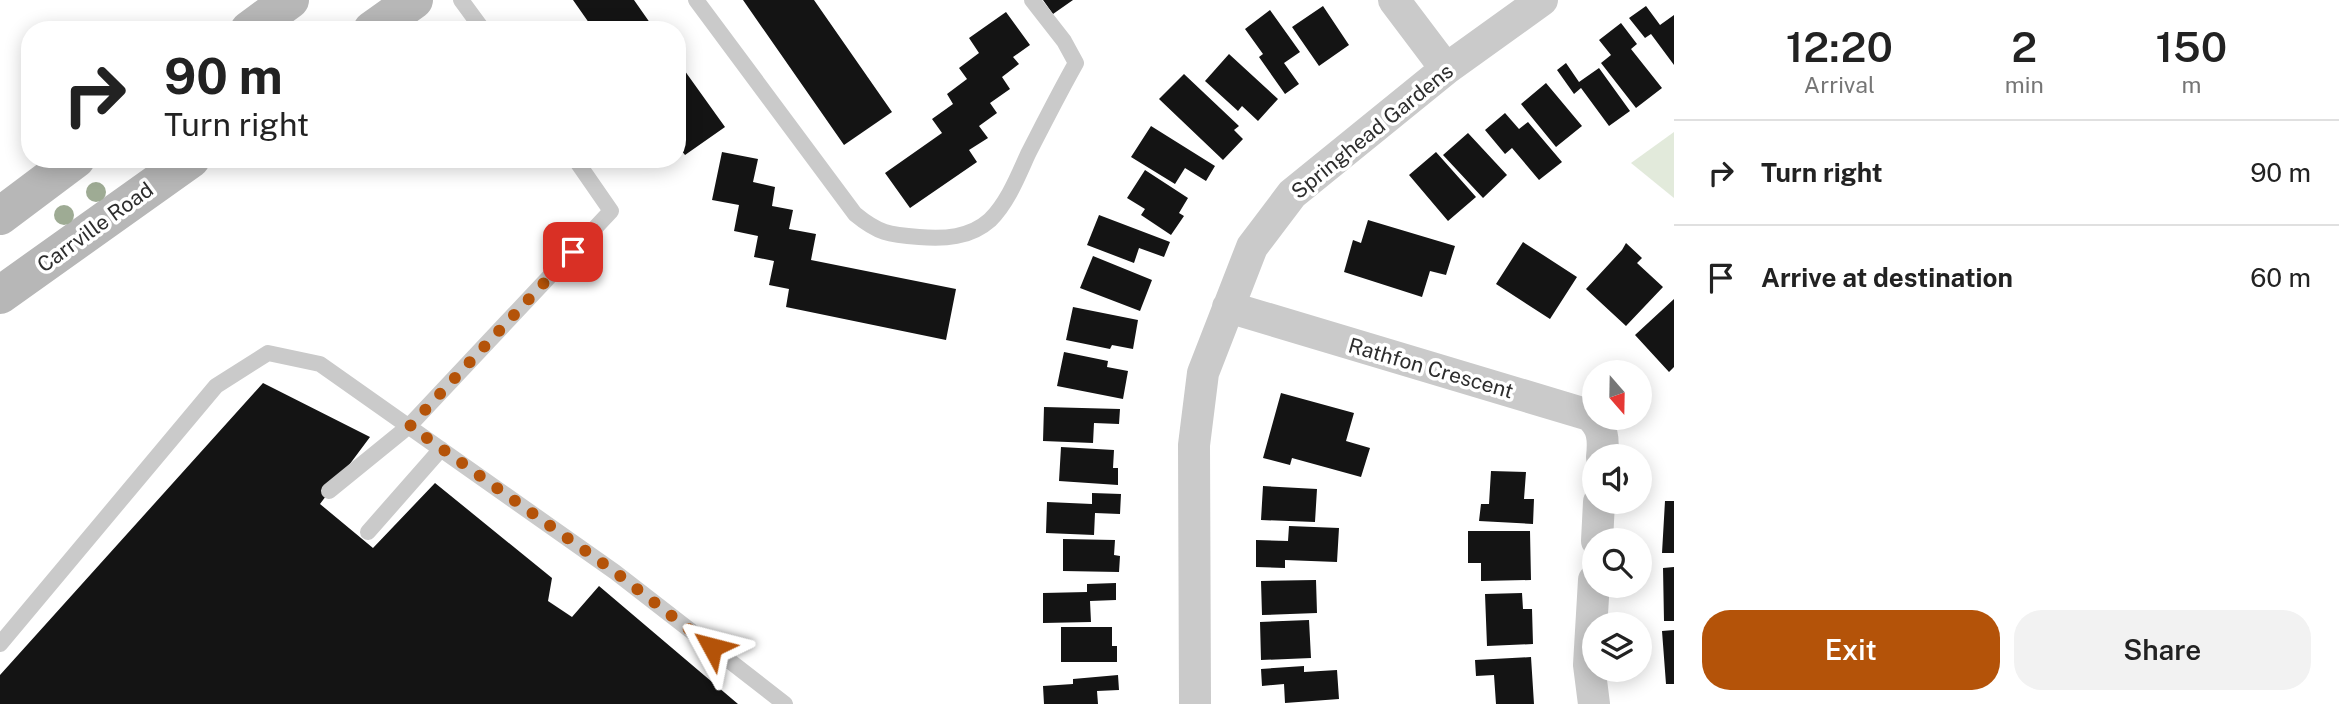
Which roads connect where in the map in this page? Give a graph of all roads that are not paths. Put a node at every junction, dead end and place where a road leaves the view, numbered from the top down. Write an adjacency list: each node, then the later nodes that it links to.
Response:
1 (290, 0): 8 (main road)
2 (414, 0): 9 (main road)
3 (461, 0): 10 (lane)
4 (696, 0): 5 (lane)
5 (1032, 0)
6 (1394, 0): 11 (street)
7 (1542, 0): 11 (street, Springhead Gardens)
8 (261, 21)
9 (385, 21)
10 (476, 21)
11 (1446, 69): 17 (street, Springhead Gardens)
12 (64, 168): 15 (main road)
13 (178, 168): 16 (main road, Carrville Road)
14 (581, 168): 18 (lane)
15 (0, 216)
16 (0, 295)
17 (1228, 307): 19 (street, Rathfon Crescent); 26 (street, Springhead Gardens)
18 (410, 426): 20 (lane); 21 (lane); 24 (lane)
19 (1604, 444)
20 (441, 449): 22 (lane); 25 (lane)
21 (329, 491)
22 (368, 532)
23 (1593, 598): 27 (street)
24 (0, 644)
25 (785, 704)
26 (1195, 704)
27 (1594, 704)

